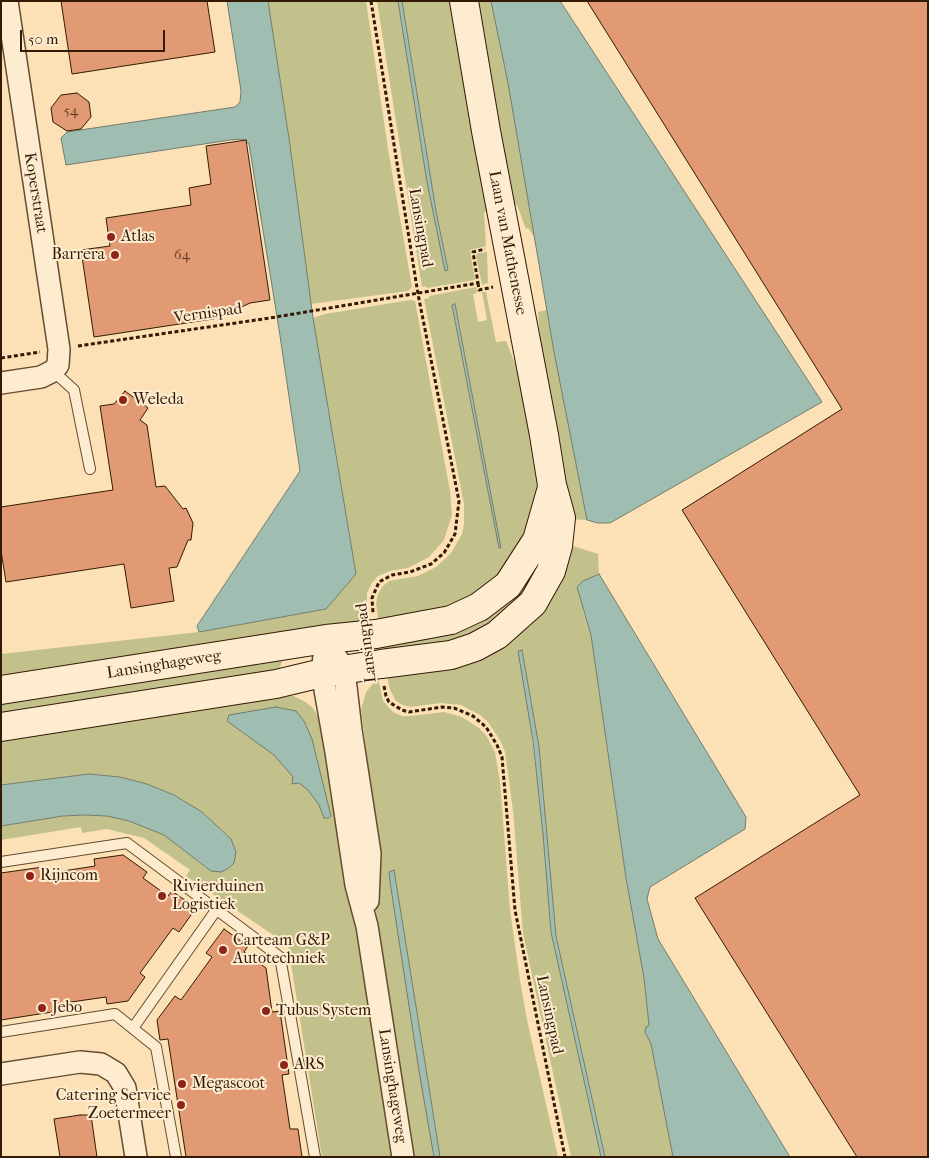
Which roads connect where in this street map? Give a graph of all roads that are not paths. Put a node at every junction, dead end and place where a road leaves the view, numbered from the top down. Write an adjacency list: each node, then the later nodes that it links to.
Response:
1 (6, 1): 3 (street, Koperstraat)
2 (464, 1): 6 (street, Laan van Mathenesse)
3 (47, 374): 4 (street); 5 (lane)
4 (1, 383)
5 (90, 469)
6 (552, 485): 7 (street, Laan van Mathenesse); 8 (street, Laan van Mathenesse)
7 (326, 639): 8 (street, Lansinghageweg); 9 (street, Lansinghageweg)
8 (333, 672): 10 (street); 19 (street, Lansinghageweg)
9 (1, 690)
10 (1, 726)
11 (1, 862): 12 (lane)
12 (217, 909): 13 (lane); 18 (lane)
13 (133, 1028): 14 (lane); 17 (lane)
14 (1, 1032)
15 (1, 1074): 16 (street)
16 (136, 1157)
17 (176, 1157)
18 (315, 1157)
19 (403, 1157)

